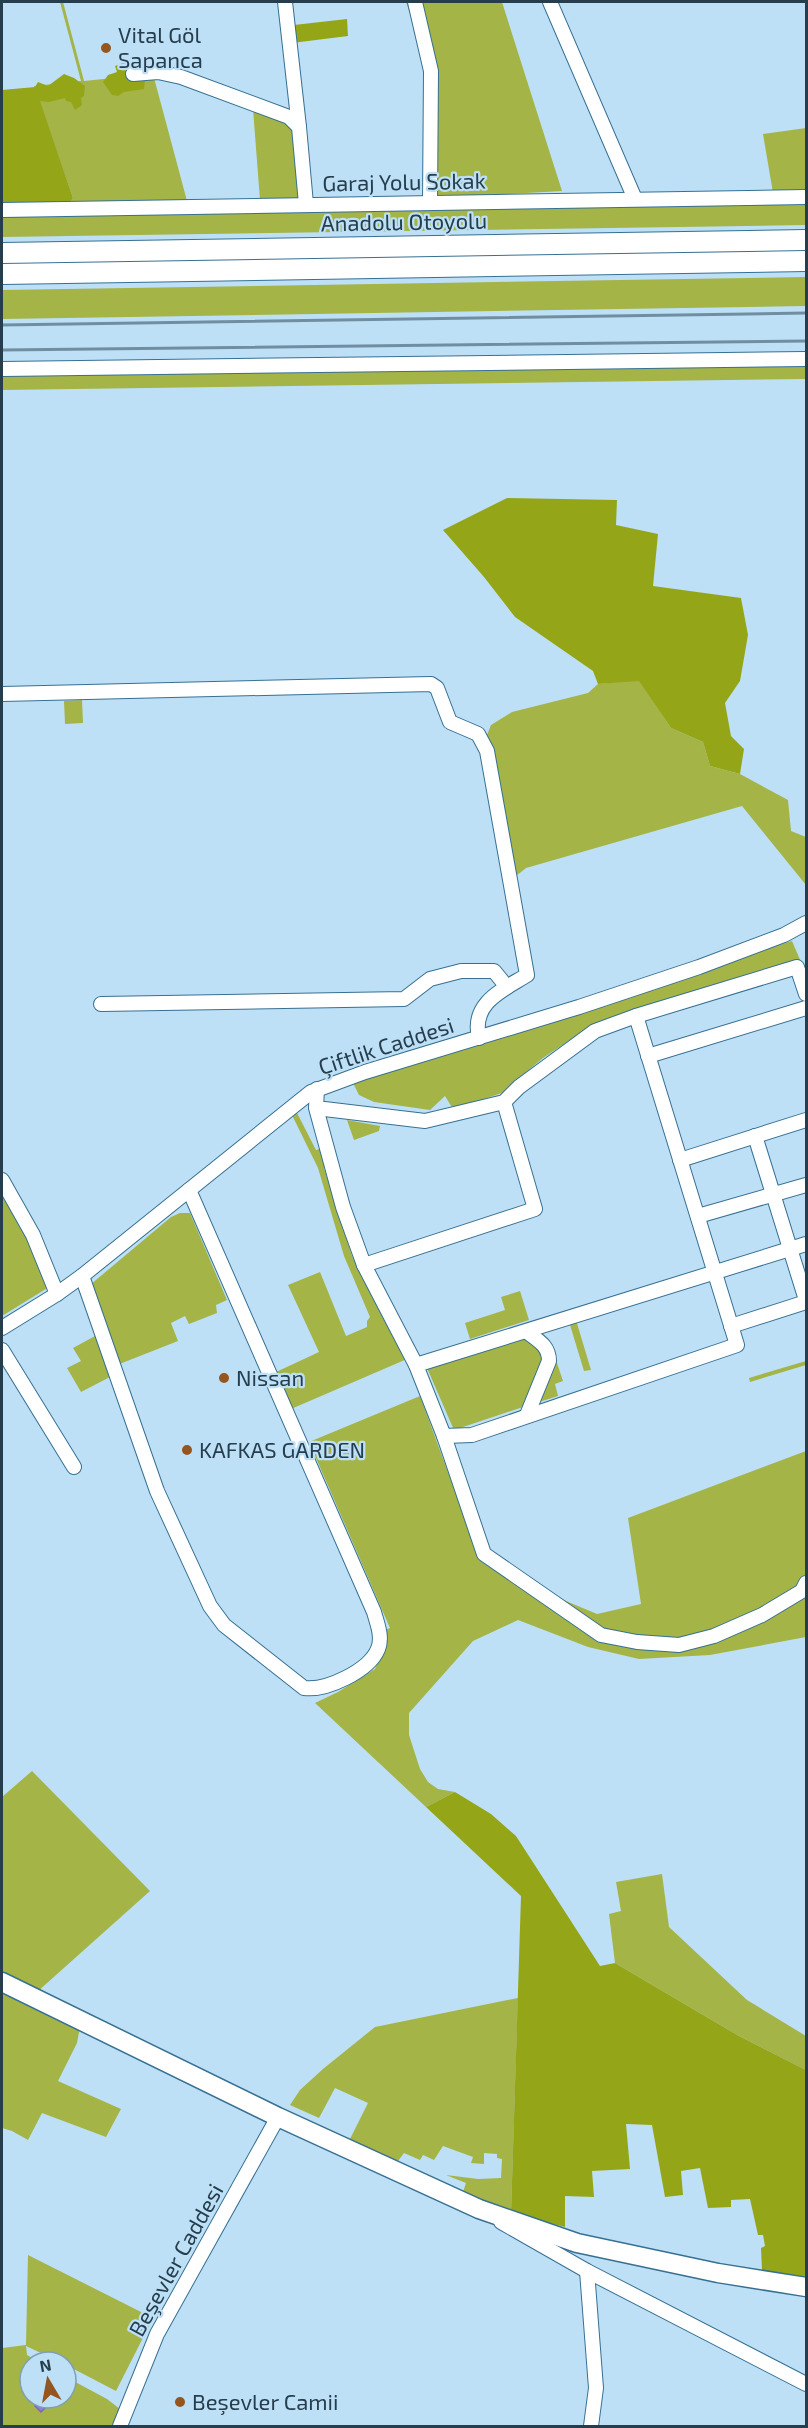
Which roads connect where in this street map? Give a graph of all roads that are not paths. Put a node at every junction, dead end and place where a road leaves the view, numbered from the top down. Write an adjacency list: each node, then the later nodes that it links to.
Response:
1 (285, 2): 5 (street)
2 (415, 2): 8 (street)
3 (550, 2): 7 (street)
4 (133, 74): 5 (street)
5 (299, 127): 9 (street)
6 (807, 197): 7 (street, Garaj Yolu Sokak)
7 (635, 200): 8 (street, Garaj Yolu Sokak)
8 (430, 202): 9 (street, Garaj Yolu Sokak)
9 (306, 204): 10 (street, Garaj Yolu Sokak)
10 (2, 210)
11 (807, 240): 12 (highway, Anadolu Otoyolu)
12 (2, 253)
13 (807, 261): 14 (highway, Anadolu Otoyolu)
14 (2, 274)
15 (807, 359): 16 (street)
16 (2, 369)
17 (2, 694): 19 (street)
18 (807, 923): 24 (street, Çiftlik Caddesi)
19 (507, 987): 21 (street); 24 (street)
20 (807, 994): 23 (street)
21 (101, 1004)
22 (807, 1008): 25 (street)
23 (636, 1016): 25 (street); 27 (street)
24 (479, 1038): 26 (street, Çiftlik Caddesi)
25 (648, 1056): 31 (street)
26 (317, 1089): 28 (street); 34 (street, Çiftlik Caddesi)
27 (504, 1102): 28 (street); 39 (street)
28 (316, 1108): 39 (street)
29 (807, 1120): 30 (street)
30 (755, 1136): 31 (street); 35 (street)
31 (680, 1160): 36 (street)
32 (2, 1180): 42 (street)
33 (807, 1185): 35 (street)
34 (189, 1190): 41 (street, Çiftlik Caddesi); 41 (street)
35 (774, 1194): 36 (street); 38 (street)
36 (698, 1216): 40 (street)
37 (807, 1244): 38 (street)
38 (790, 1249): 40 (street); 43 (street)
39 (364, 1264): 48 (street)
40 (715, 1273): 44 (street); 46 (street)
41 (82, 1276): 42 (street, Çiftlik Caddesi)
42 (57, 1294): 45 (street, Çiftlik Caddesi)
43 (807, 1301): 44 (street)
44 (731, 1326): 49 (street)
45 (2, 1328)
46 (527, 1332): 48 (street); 49 (street)
47 (2, 1350): 51 (street)
48 (416, 1365): 50 (street)
49 (527, 1415): 50 (street)
50 (444, 1436): 52 (street)
51 (74, 1467)
52 (807, 1583)
53 (2, 1982): 54 (main road)
54 (278, 2117): 55 (main road); 59 (street, Beşevler Caddesi)
55 (479, 2209): 56 (street); 57 (main road)
56 (587, 2271): 58 (street); 60 (street)
57 (807, 2287)
58 (807, 2384)
59 (120, 2427)
60 (591, 2427)

